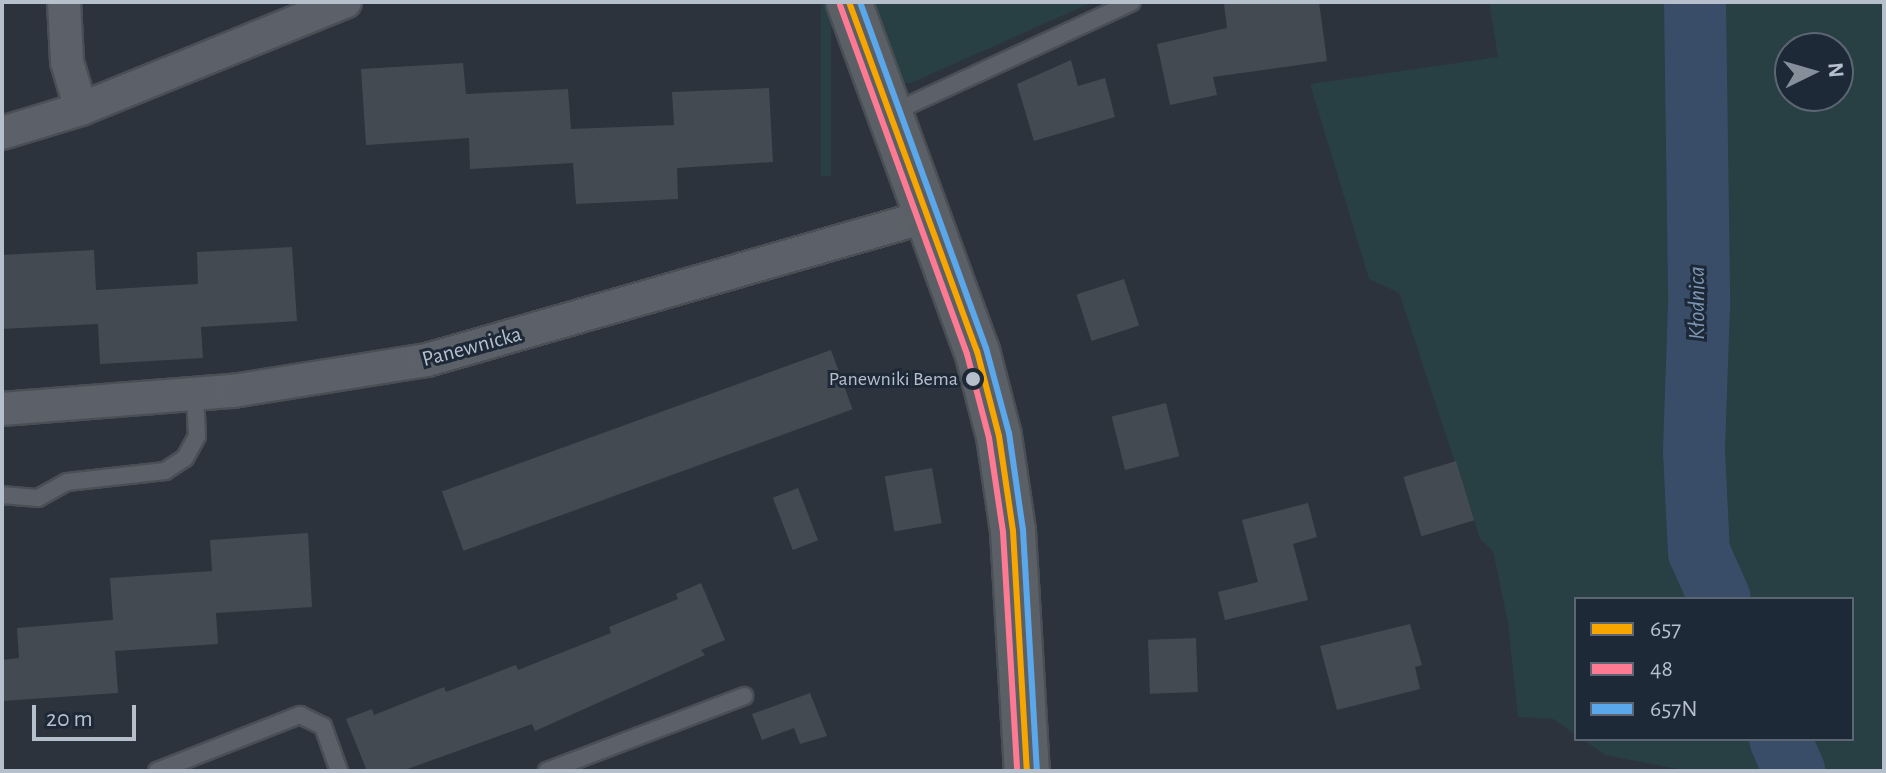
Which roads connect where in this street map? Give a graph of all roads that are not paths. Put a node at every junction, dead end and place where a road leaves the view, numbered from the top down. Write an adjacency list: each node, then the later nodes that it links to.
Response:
1 (64, 2): 5 (street)
2 (345, 2): 5 (street)
3 (849, 2): 6 (street)
4 (1132, 2): 6 (lane)
5 (81, 109): 7 (street)
6 (890, 114): 8 (street)
7 (2, 133)
8 (928, 216): 9 (street, Panewnicka); 16 (street)
9 (195, 394): 10 (street, Panewnicka); 11 (lane)
10 (2, 409)
11 (2, 495)
12 (744, 696): 15 (lane)
13 (157, 771): 14 (lane)
14 (339, 771)
15 (547, 771)
16 (1027, 771)

